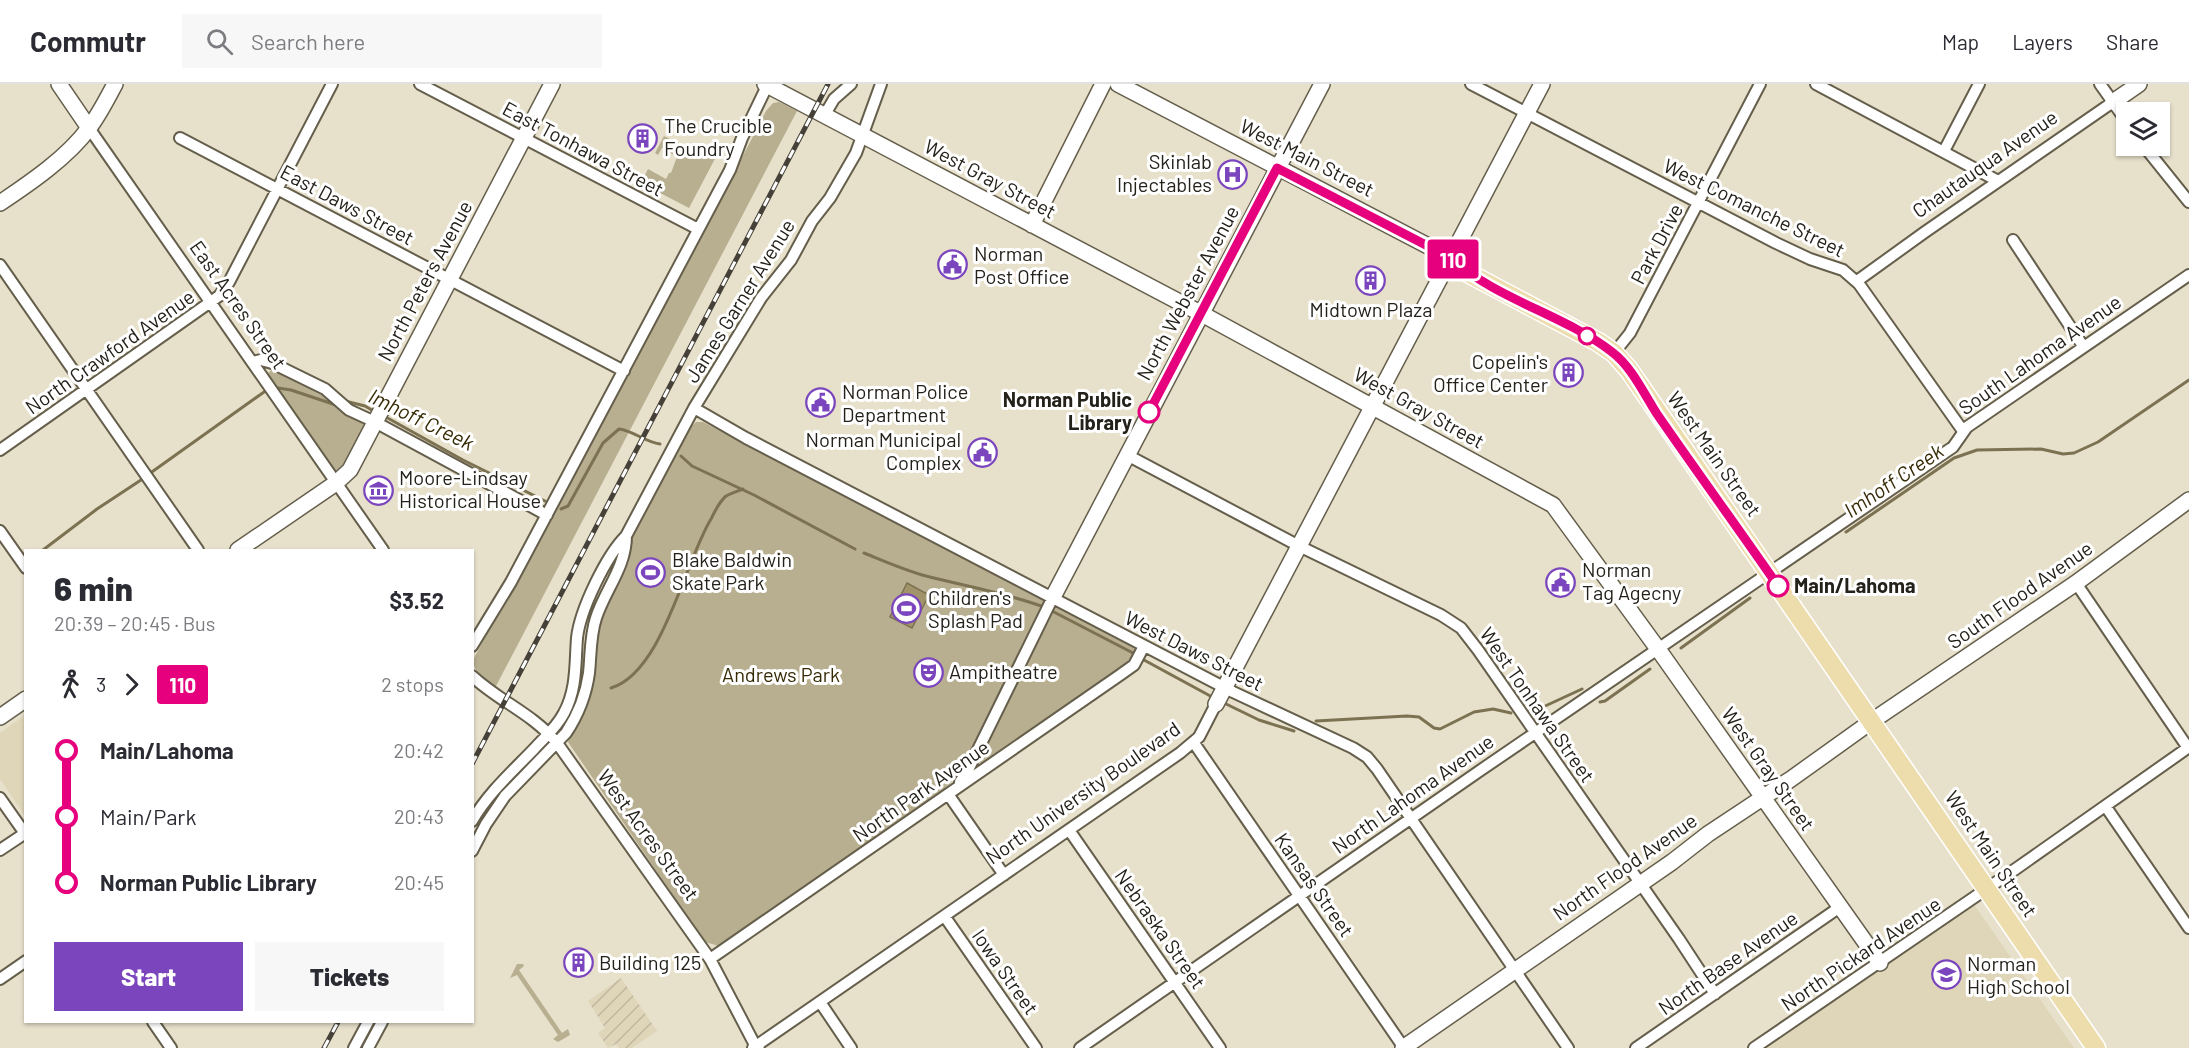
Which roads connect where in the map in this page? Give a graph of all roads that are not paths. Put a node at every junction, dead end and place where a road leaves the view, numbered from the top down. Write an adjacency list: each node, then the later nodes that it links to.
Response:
1 (59, 84): 23 (street, East Acres Street)
2 (115, 84): 23 (street)
3 (332, 84): 31 (street, North Crawford Avenue)
4 (420, 84): 26 (street, East Tonhawa Street)
5 (552, 84): 26 (street, North Peters Avenue)
6 (767, 84): 22 (street, West Gray Street); 36 (street)
7 (851, 84): 22 (street)
8 (881, 84): 24 (street, James Garner Avenue)
9 (1103, 84): 35 (street)
10 (1118, 84): 29 (street, West Main Street)
11 (1322, 84): 29 (street, North Webster Avenue)
12 (1471, 84): 21 (street, West Comanche Street)
13 (1542, 84): 21 (street, North University Boulevard)
14 (1760, 84): 34 (street, Park Drive)
15 (1816, 84): 27 (street)
16 (1979, 84): 27 (street)
17 (2100, 84): 19 (street)
18 (2139, 84): 19 (street, Chautauqua Avenue)
19 (2113, 102): 20 (street); 30 (street, Chautauqua Avenue)
20 (2116, 106)
21 (1526, 113): 34 (street, West Comanche Street); 38 (street, North University Boulevard)
22 (824, 116): 24 (street, West Gray Street)
23 (89, 128): 33 (street); 43 (street, East Acres Street)
24 (863, 137): 35 (street, West Gray Street); 51 (street, James Garner Avenue)
25 (180, 138): 31 (street, East Daws Street)
26 (524, 138): 36 (street, East Tonhawa Street); 41 (street, North Peters Avenue)
27 (1944, 151): 30 (street)
28 (2152, 156): 32 (street)
29 (1277, 168): 38 (street, West Main Street); 44 (street, North Webster Avenue)
30 (1998, 181): 42 (street, Chautauqua Avenue)
31 (277, 189): 41 (street, East Daws Street); 43 (street, North Crawford Avenue)
32 (2189, 202)
33 (0, 203)
34 (1699, 203): 42 (street, West Comanche Street); 46 (street, Park Drive)
35 (1032, 225): 44 (street, West Gray Street)
36 (698, 229): 48 (street)
37 (2013, 240): 45 (street)
38 (1451, 258): 46 (main road, West Main Street); 50 (street, North University Boulevard)
39 (0, 265): 49 (street)
40 (2189, 275): 45 (street, South Lahoma Avenue)
41 (450, 279): 48 (street, East Daws Street); 52 (street, North Peters Avenue)
42 (1857, 281): 53 (street, West Comanche Street)
43 (211, 303): 47 (street, East Acres Street); 49 (street, North Crawford Avenue)
44 (1202, 314): 50 (street, West Gray Street); 55 (street, North Webster Avenue)
45 (2084, 346): 53 (street, South Lahoma Avenue)
46 (1614, 353): 66 (main road, West Main Street)
47 (252, 362): 52 (street); 56 (street, East Acres Street)
48 (624, 371): 58 (street)
49 (87, 389): 54 (street, North Crawford Avenue); 62 (street)
50 (1373, 406): 61 (street, North University Boulevard); 71 (street, West Gray Street)
51 (694, 408): 60 (street, James Garner Avenue); 68 (street, West Daws Street)
52 (378, 416): 56 (street, North Peters Avenue); 58 (street)
53 (1963, 431): 66 (street, South Lahoma Avenue)
54 (0, 450)
55 (1127, 455): 61 (street, West Tonhawa Street); 68 (street, North Webster Avenue)
56 (336, 483): 63 (street, North Peters Avenue); 64 (street, East Acres Street)
57 (2189, 500): 67 (street, South Flood Avenue)
58 (547, 515): 69 (street)
59 (0, 531): 65 (street)
60 (626, 536): 78 (street, James Garner Avenue); 80 (street, James Garner Avenue)
61 (1299, 546): 73 (street, North University Boulevard); 77 (street, West Tonhawa Street)
62 (197, 549)
63 (239, 549)
64 (382, 549)
65 (23, 565)
66 (1769, 573): 71 (street, North Lahoma Avenue); 76 (main road, West Main Street)
67 (2076, 583): 76 (street, South Flood Avenue); 81 (street)
68 (1053, 597): 70 (street, West Daws Street); 82 (street, North Webster Avenue)
69 (474, 643)
70 (1144, 646): 73 (street, West Daws Street); 82 (street, North Park Avenue)
71 (1658, 649): 77 (street, North Lahoma Avenue); 83 (street, West Gray Street)
72 (474, 678): 78 (street, West Acres Street)
73 (1220, 696): 79 (street, North University Boulevard); 87 (street, West Daws Street)
74 (24, 700): 75 (street)
75 (0, 717)
76 (1872, 721): 83 (street, North Flood Avenue); 95 (main road, West Main Street)
77 (1536, 732): 87 (street, North Lahoma Avenue); 94 (street, West Tonhawa Street)
78 (549, 734): 80 (street, West Acres Street); 86 (street, James Garner Avenue)
79 (1194, 743): 88 (street, North University Boulevard); 96 (street, Kansas Street)
80 (557, 744): 91 (street, James Garner Avenue); 100 (street, West Acres Street)
81 (2188, 748): 85 (street, North Pickard Avenue)
82 (951, 791): 93 (street); 100 (street, North Park Avenue)
83 (1764, 797): 94 (street, North Flood Avenue); 97 (street, West Gray Street)
84 (0, 798): 89 (street)
85 (2106, 807): 95 (street, North Pickard Avenue); 99 (street)
86 (474, 817)
87 (1411, 819): 96 (street, North Lahoma Avenue); 103 (street, West Daws Street)
88 (1070, 830): 93 (street, North University Boulevard); 105 (street, Nebraska Street)
89 (24, 833)
90 (24, 835): 92 (street)
91 (474, 847)
92 (0, 850)
93 (1004, 875): 98 (street, North University Boulevard)
94 (1640, 885): 103 (street, North Flood Avenue); 106 (street, West Tonhawa Street)
95 (1987, 889): 102 (street, North Pickard Avenue); 123 (main road, West Main Street)
96 (1300, 895): 105 (street, North Lahoma Avenue); 119 (street, Kansas Street)
97 (1840, 907): 102 (street, West Gray Street); 106 (street, North Base Avenue)
98 (945, 917): 107 (street, North University Boulevard); 116 (street, Iowa Street)
99 (2189, 928)
100 (710, 959): 114 (street, West Acres Street)
101 (24, 962): 104 (street)
102 (1880, 963): 122 (street, North Pickard Avenue)
103 (1515, 970): 119 (street, North Flood Avenue); 120 (street, West Daws Street)
104 (0, 979)
105 (1175, 982): 117 (street, North Lahoma Avenue); 118 (street, Nebraska Street)
106 (1715, 994): 121 (street, North Base Avenue)
107 (820, 1002): 114 (street, North University Boulevard); 115 (street)
108 (154, 1023): 111 (street)
109 (367, 1023): 112 (street)
110 (381, 1023): 113 (street)
111 (171, 1048)
112 (354, 1048)
113 (368, 1048)
114 (755, 1048)
115 (851, 1048)
116 (1036, 1048)
117 (1080, 1048)
118 (1220, 1048)
119 (1404, 1048)
120 (1568, 1048)
121 (1636, 1048)
122 (1754, 1048)
123 (2096, 1048)

